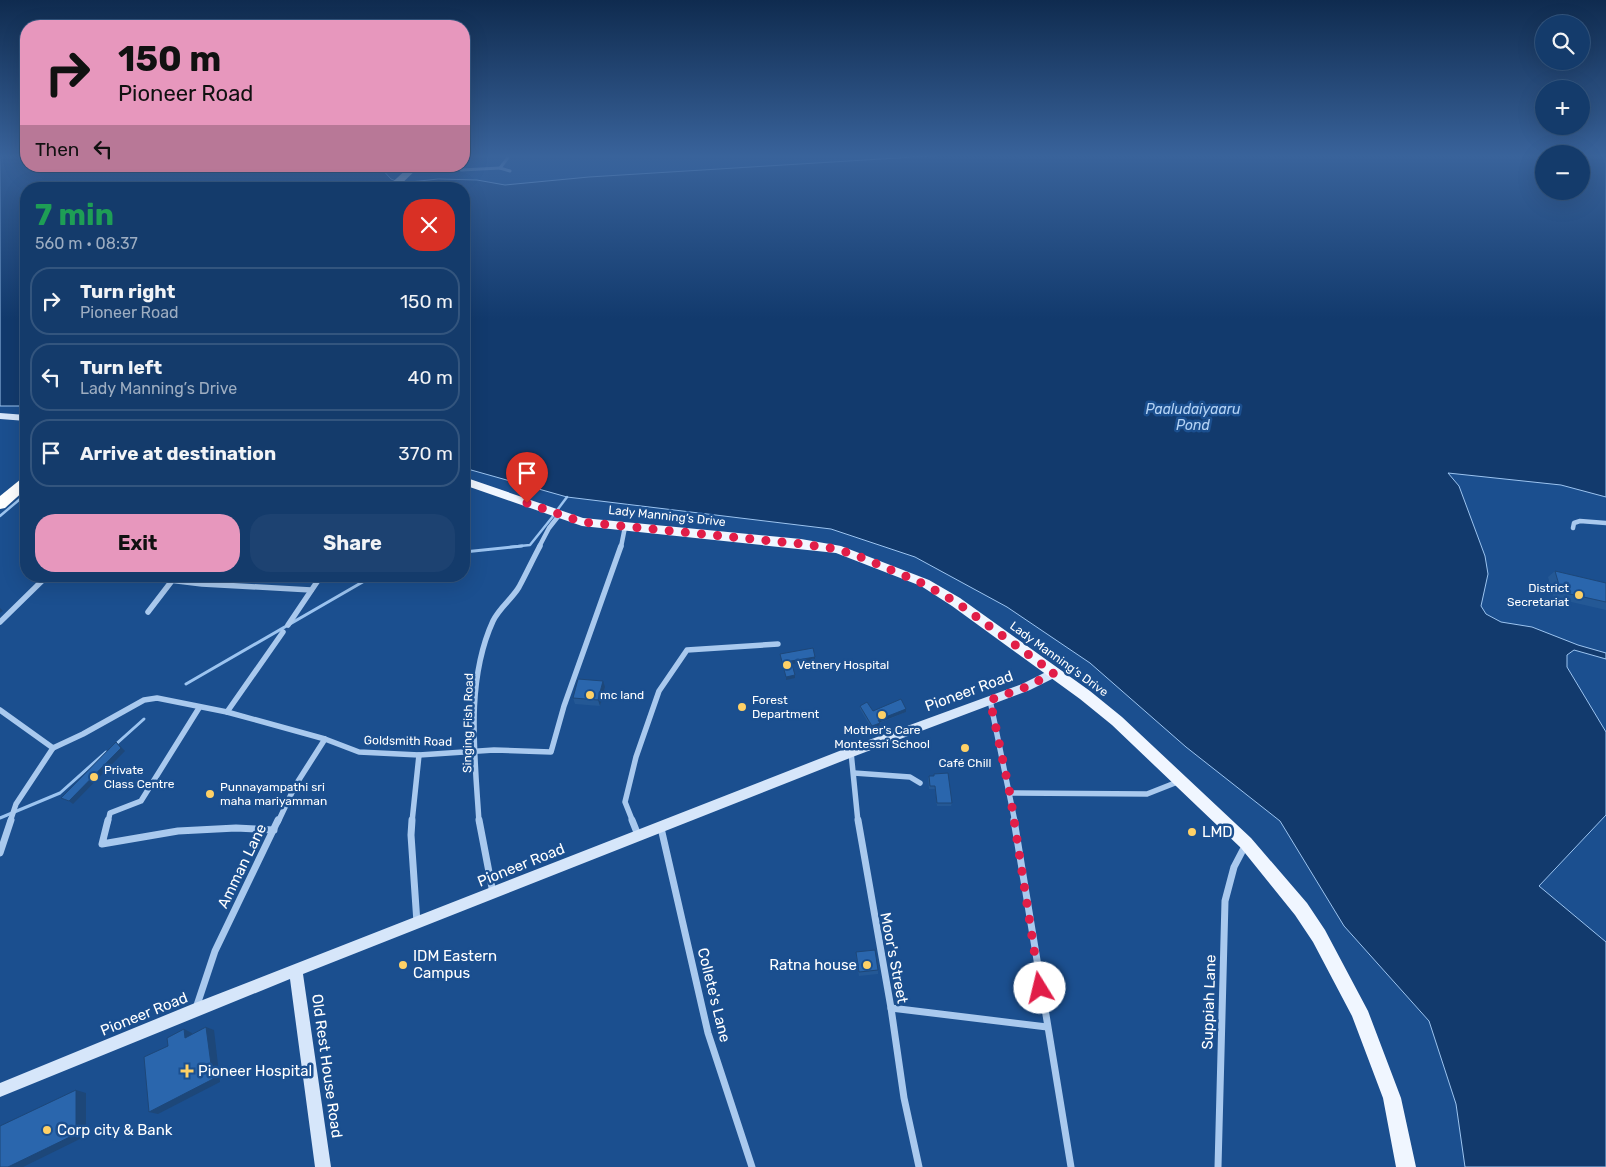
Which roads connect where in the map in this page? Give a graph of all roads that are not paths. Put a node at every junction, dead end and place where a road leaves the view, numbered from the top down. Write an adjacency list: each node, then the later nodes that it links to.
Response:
1 (0, 416): 2 (main road)
2 (20, 418)
3 (20, 482): 6 (highway)
4 (470, 484): 8 (main road, Lady Manning’s Drive)
5 (20, 487): 7 (highway)
6 (0, 498)
7 (0, 504)
8 (560, 514): 10 (main road, Lady Manning’s Drive); 28 (street, Singing Fish Road)
9 (1606, 523): 11 (street)
10 (625, 527): 21 (main road, Lady Manning’s Drive); 28 (street, Goldsmith Road)
11 (1573, 528)
12 (40, 582): 17 (street)
13 (171, 582): 15 (street); 16 (street)
14 (317, 582): 15 (street)
15 (311, 590): 18 (street)
16 (148, 612)
17 (0, 622)
18 (288, 625)
19 (283, 632): 25 (street)
20 (778, 644): 37 (street)
21 (1054, 673): 22 (main road, Pioneer Road); 32 (main road, Lady Manning’s Drive)
22 (990, 700): 29 (main road, Pioneer Road); 34 (street)
23 (199, 708): 25 (street, Goldsmith Road); 27 (street, Goldsmith Road); 36 (street)
24 (0, 710): 27 (street)
25 (227, 712): 26 (street, Goldsmith Road)
26 (325, 739): 30 (street, Goldsmith Road); 36 (street, Amman Lane)
27 (53, 748): 39 (street)
28 (475, 752): 30 (street, Goldsmith Road); 40 (street, Singing Fish Road)
29 (851, 752): 31 (street, Moor's Street); 35 (main road, Pioneer Road)
30 (419, 755): 41 (street)
31 (854, 773): 33 (street); 43 (street, Moor's Street)
32 (1181, 781): 34 (street); 38 (main road, Lady Manning’s Drive)
33 (920, 783)
34 (1010, 794): 45 (street)
35 (661, 827): 37 (main road, Pioneer Road); 48 (street, Collete's Lane)
36 (274, 830): 44 (street, Amman Lane)
37 (638, 836): 40 (main road, Pioneer Road)
38 (1246, 843): 51 (street, Suppiah Lane); 52 (main road, Lady Manning’s Drive)
39 (0, 853)
40 (493, 893): 41 (main road, Pioneer Road)
41 (417, 923): 42 (main road, Pioneer Road)
42 (296, 971): 44 (main road, Pioneer Road); 47 (main road, Old Rest House Road)
43 (891, 1008): 45 (street); 49 (street, Moor's Street)
44 (195, 1010): 46 (main road, Pioneer Road)
45 (1047, 1027): 50 (street)
46 (0, 1090)
47 (323, 1167)
48 (752, 1167)
49 (920, 1167)
50 (1071, 1167)
51 (1218, 1167)
52 (1406, 1167)

